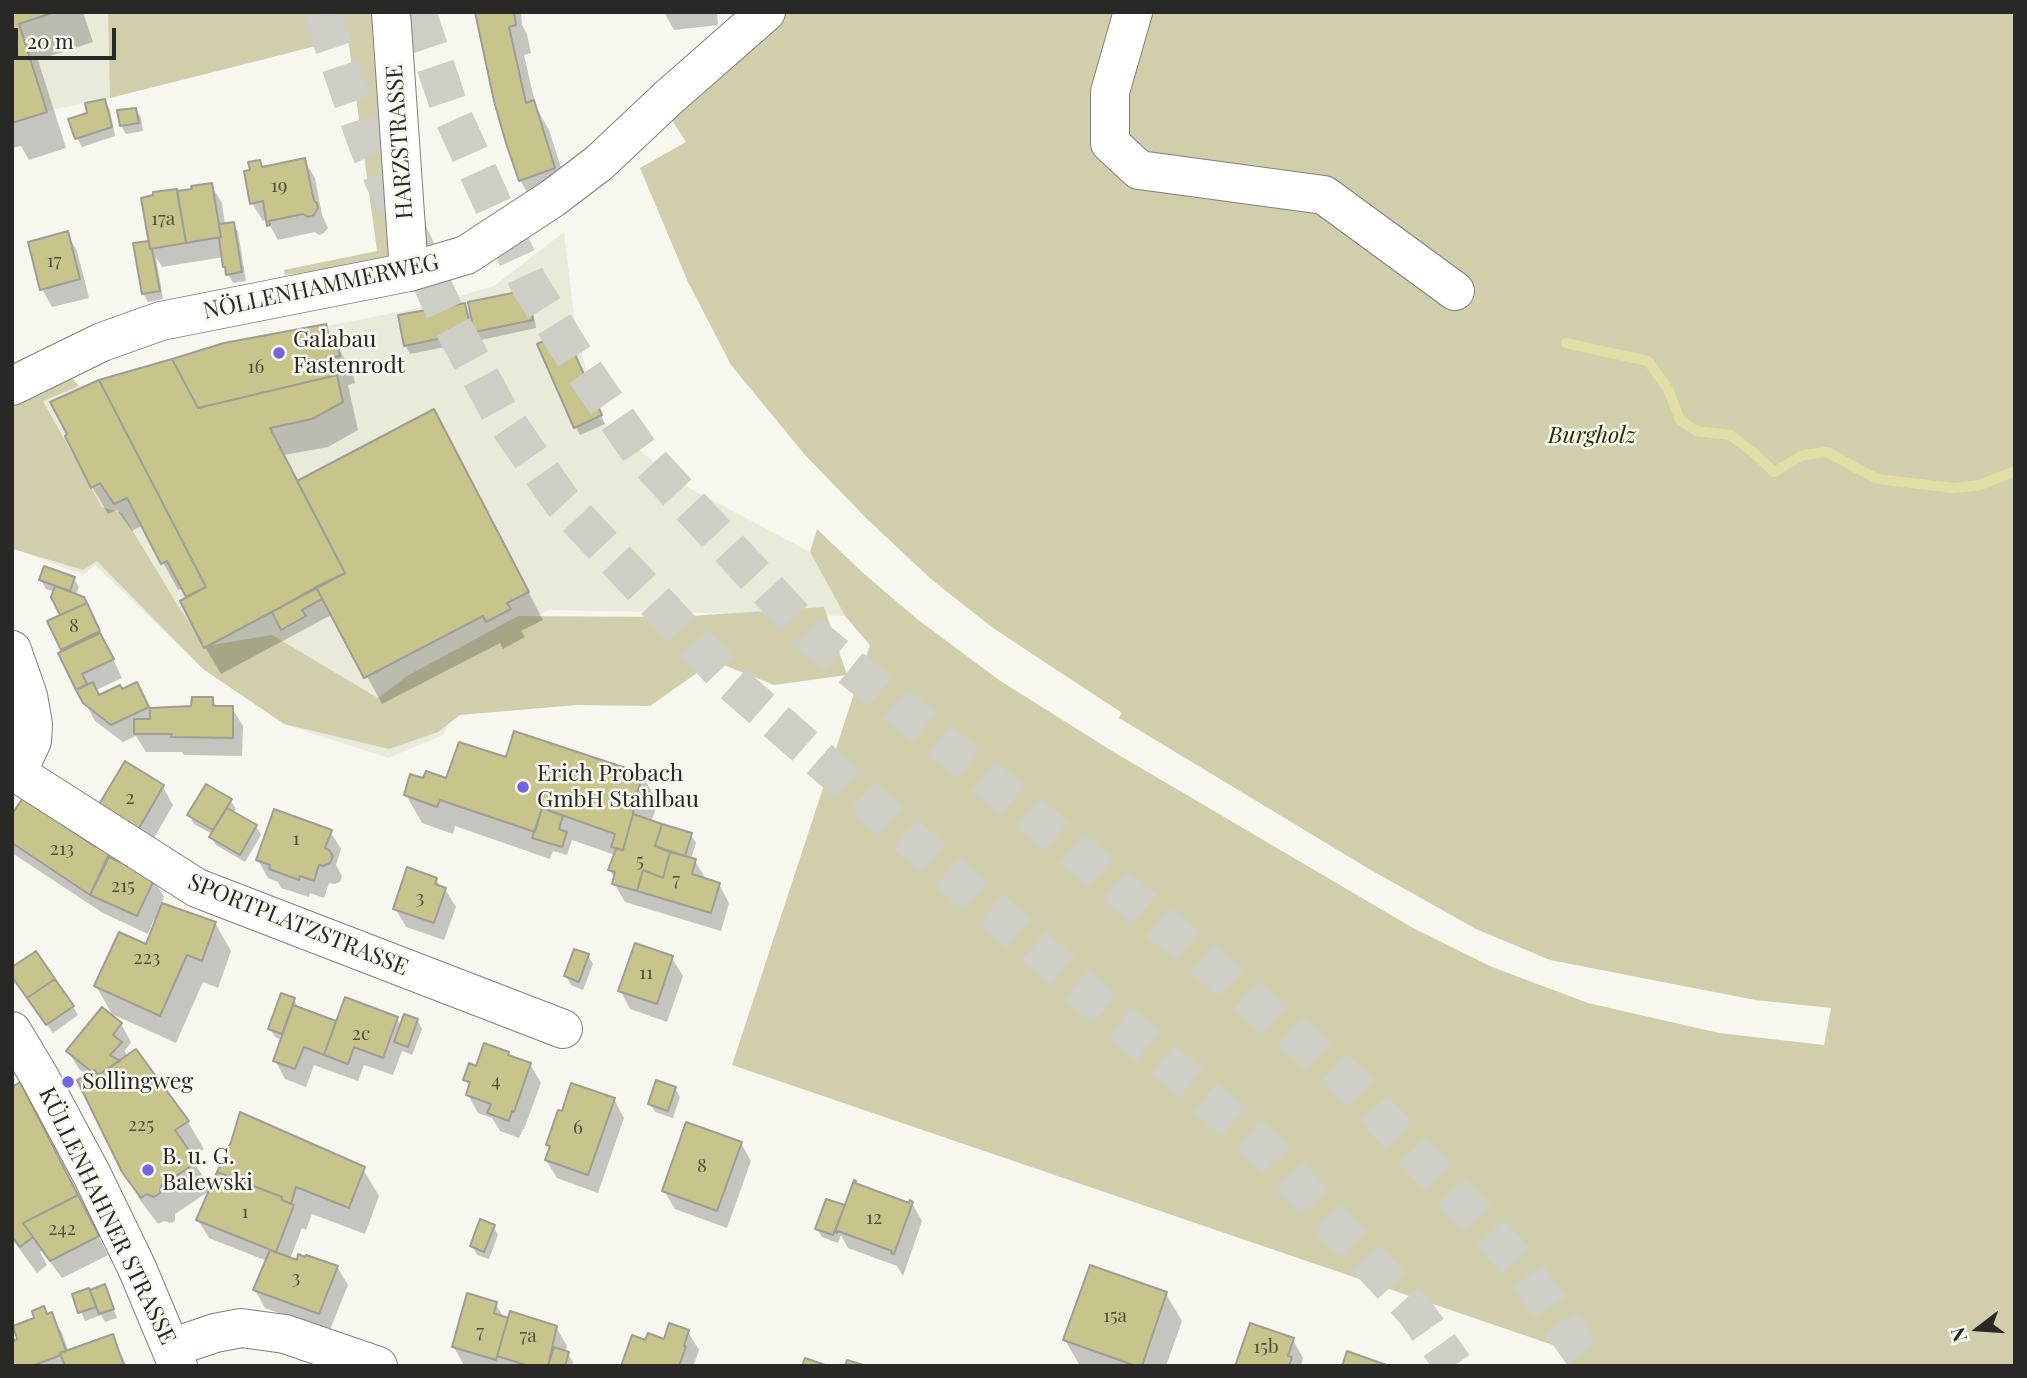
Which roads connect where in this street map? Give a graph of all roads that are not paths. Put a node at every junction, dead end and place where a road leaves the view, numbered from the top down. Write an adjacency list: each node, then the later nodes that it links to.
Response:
1 (391, 12): 4 (street, HARZSTRASSE)
2 (765, 12): 4 (street, NÖLLENHAMMERWEG)
3 (1133, 12): 5 (street)
4 (409, 272): 6 (street, NÖLLENHAMMERWEG)
5 (1455, 290)
6 (12, 386)
7 (12, 650): 8 (street)
8 (12, 768): 9 (street, SPORTPLATZSTRASSE)
9 (563, 1029)
10 (12, 1031): 11 (street, KÜLLENHAHNER STRASSE)
11 (175, 1357): 12 (street)
12 (378, 1366)

